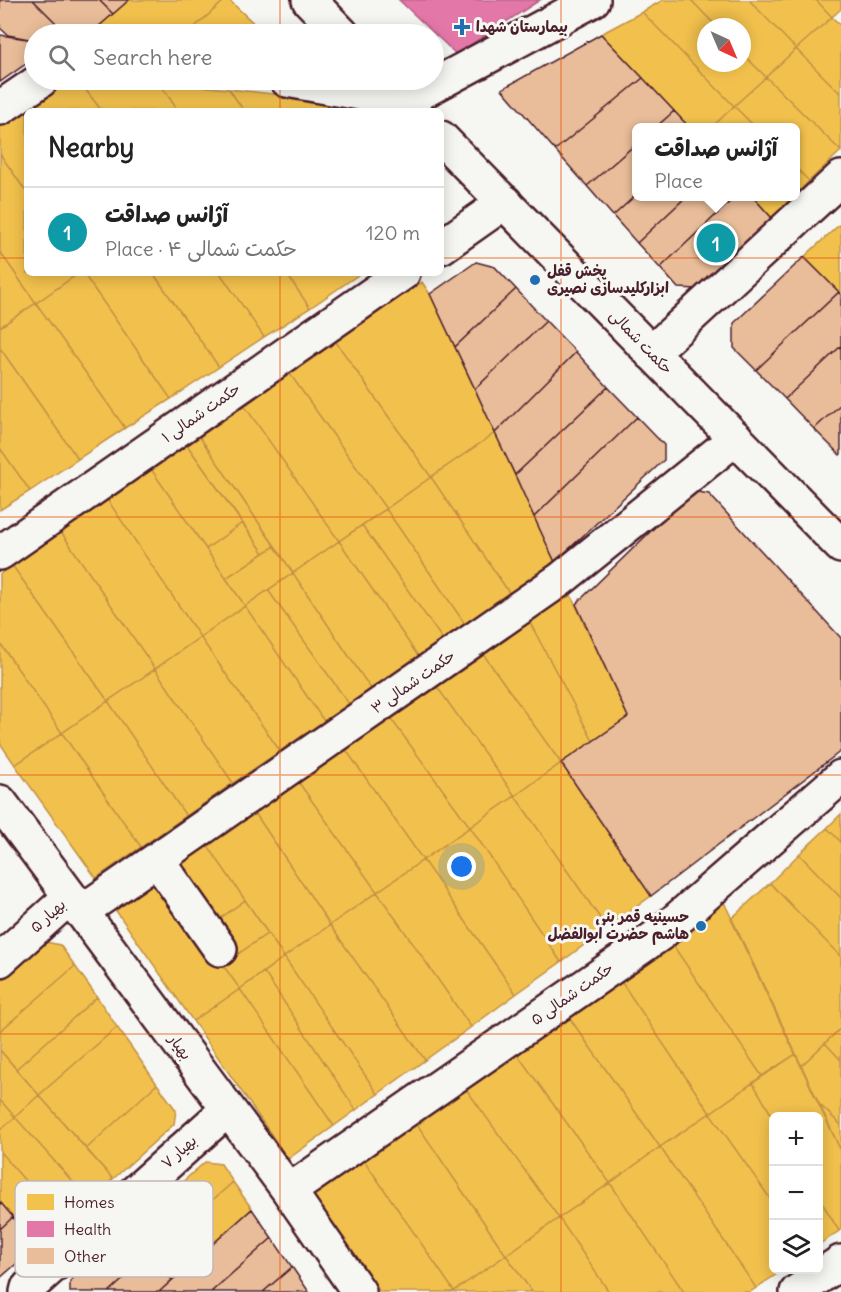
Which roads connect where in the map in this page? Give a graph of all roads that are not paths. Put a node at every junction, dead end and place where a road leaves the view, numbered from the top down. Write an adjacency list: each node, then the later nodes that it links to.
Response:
1 (309, 0): 3 (street)
2 (593, 0): 4 (street)
3 (332, 24)
4 (444, 75)
5 (26, 90): 9 (street)
6 (356, 90): 8 (street)
7 (415, 90): 8 (street)
8 (401, 97)
9 (0, 108)
10 (444, 141): 12 (street, حکمت شمالی)
11 (841, 178): 15 (street)
12 (505, 202): 13 (street); 15 (street, حکمت شمالی)
13 (444, 245)
14 (399, 276): 18 (street, حکمت شمالی ۱)
15 (651, 353): 16 (street, حکمت شمالی)
16 (735, 438): 17 (street, حکمت شمالی); 21 (street, حکمت شمالی ۳)
17 (841, 546)
18 (0, 553)
19 (841, 777): 27 (street, حکمت شمالی ۵)
20 (0, 802): 22 (street, بهیار)
21 (158, 861): 22 (street, حکمت شمالی ۳); 23 (street)
22 (76, 905): 24 (street, بهیار ۵); 25 (street, بهیار)
23 (220, 949)
24 (0, 960)
25 (227, 1110): 26 (street, بهیار ۷); 27 (street, بهیار)
26 (148, 1181)
27 (289, 1191): 31 (street, بهیار)
28 (841, 1262): 32 (street)
29 (40, 1277): 30 (street, بهیار ۷)
30 (27, 1292)
31 (359, 1292)
32 (797, 1292)

